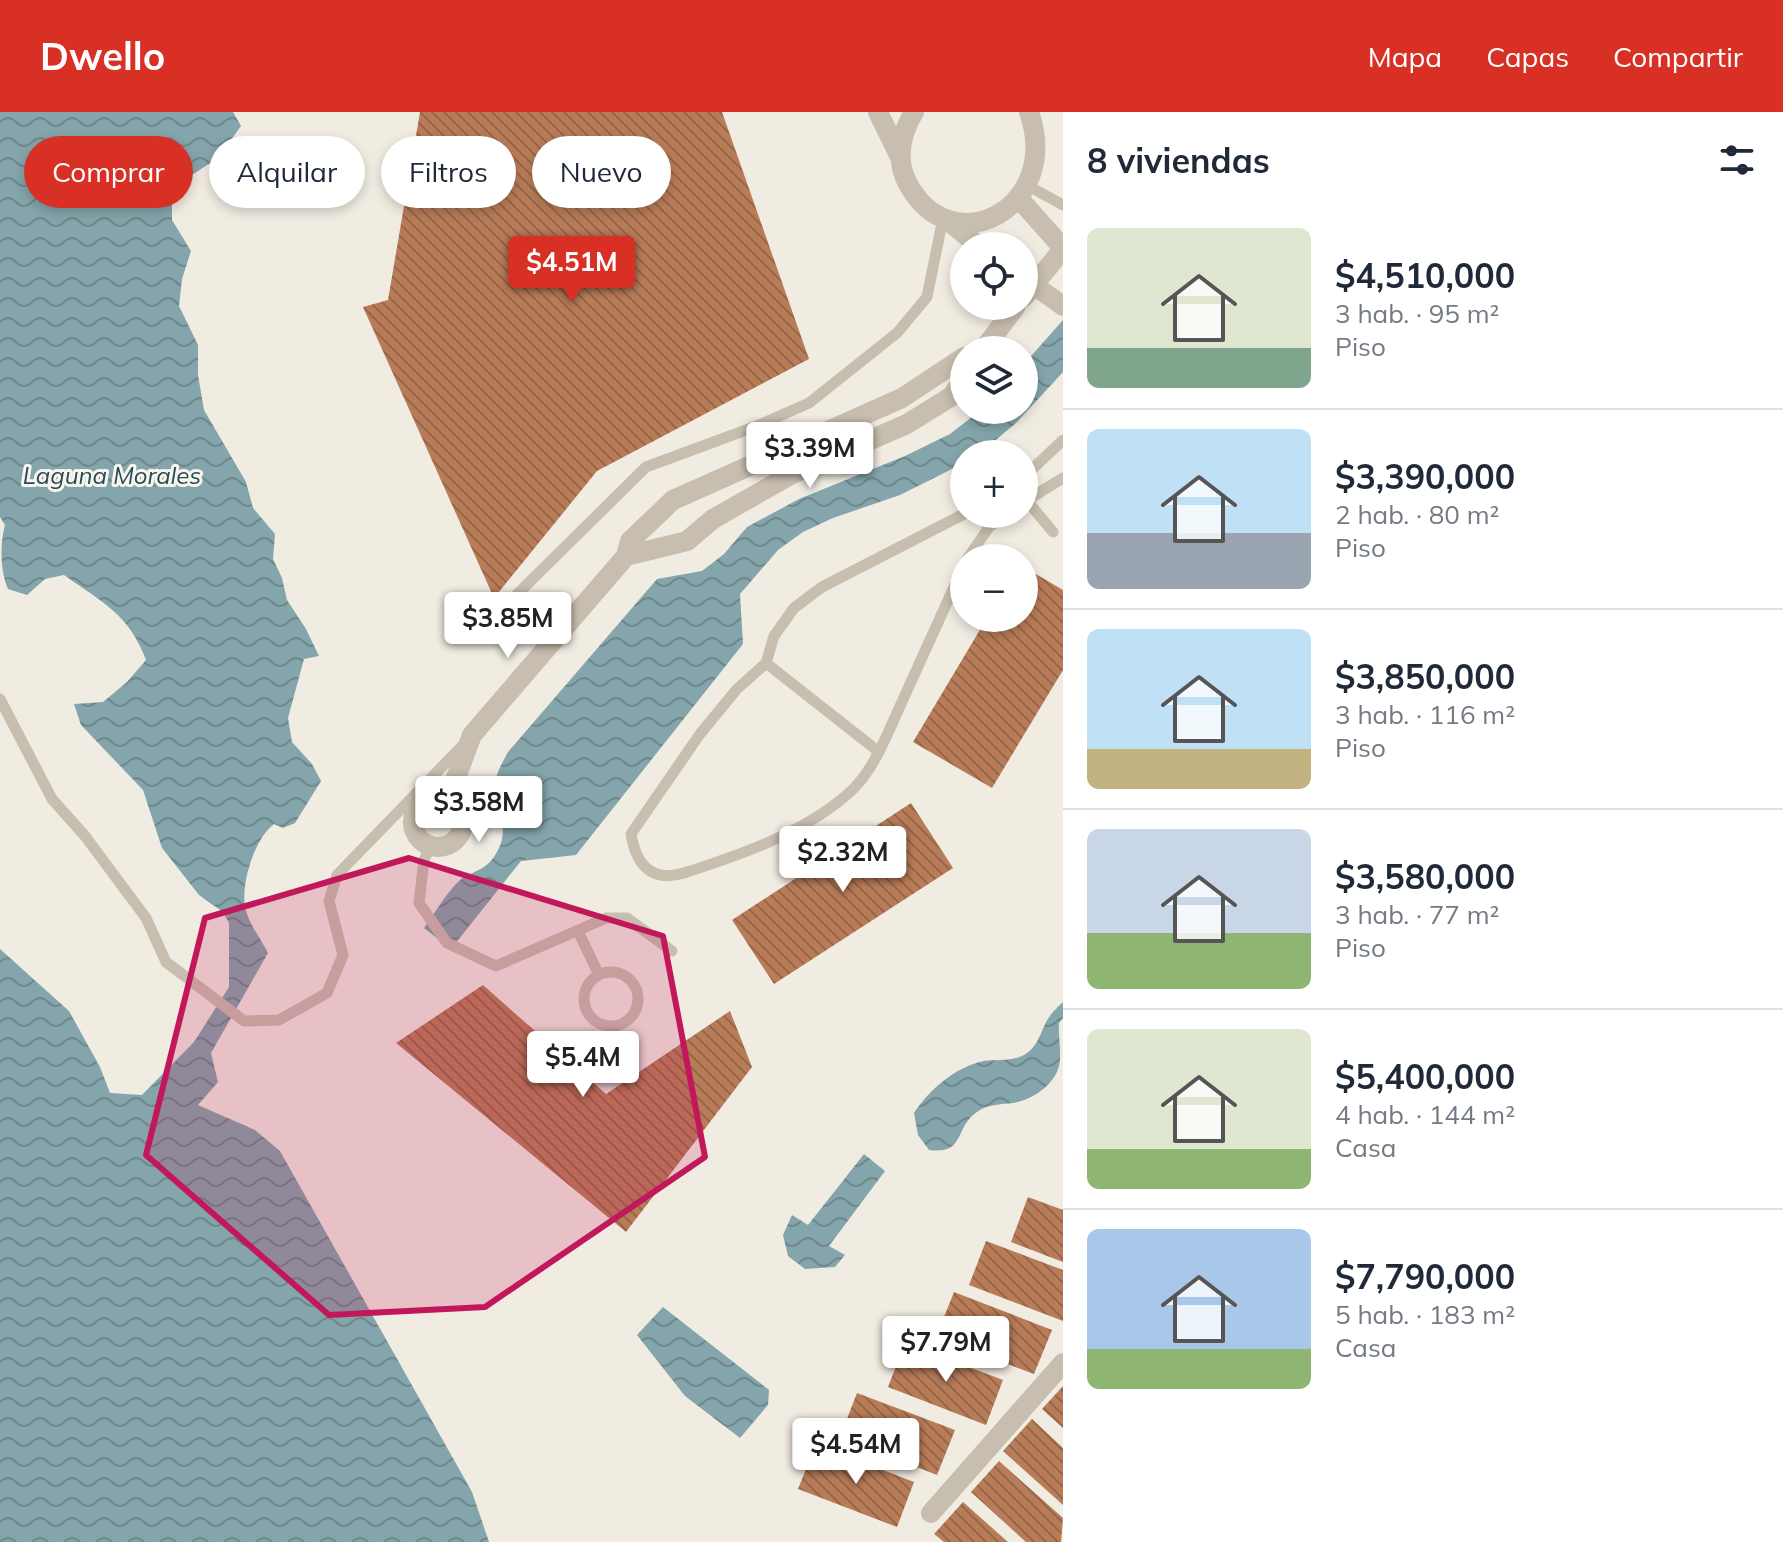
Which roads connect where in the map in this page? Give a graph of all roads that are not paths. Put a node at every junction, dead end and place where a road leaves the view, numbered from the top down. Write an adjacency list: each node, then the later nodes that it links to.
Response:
1 (878, 112): 4 (street)
2 (914, 112): 4 (street)
3 (1029, 112): 5 (street)
4 (900, 157): 7 (street)
5 (1027, 195): 6 (lane); 7 (street); 9 (street)
6 (1063, 205)
7 (944, 218): 8 (street); 26 (lane)
8 (962, 232)
9 (1063, 248): 10 (street)
10 (1038, 274)
11 (1038, 292): 12 (street)
12 (1058, 302)
13 (1004, 320): 14 (street)
14 (991, 336)
15 (950, 366): 24 (street)
16 (950, 397): 24 (street)
17 (1063, 440): 18 (lane)
18 (1038, 464)
19 (1063, 478): 20 (lane)
20 (1038, 492)
21 (1038, 515): 23 (lane)
22 (950, 521): 27 (lane)
23 (1053, 532)
24 (626, 556): 29 (street)
25 (950, 596): 30 (lane)
26 (483, 628)
27 (766, 663): 30 (lane); 30 (lane)
28 (0, 699): 29 (lane)
29 (472, 735): 31 (street)
30 (879, 752)
31 (448, 799): 32 (street); 32 (street)
32 (431, 845): 33 (lane)
33 (578, 931): 34 (lane); 35 (lane)
34 (672, 951)
35 (599, 975): 35 (lane)
36 (1063, 1363): 37 (street)
37 (931, 1513)

